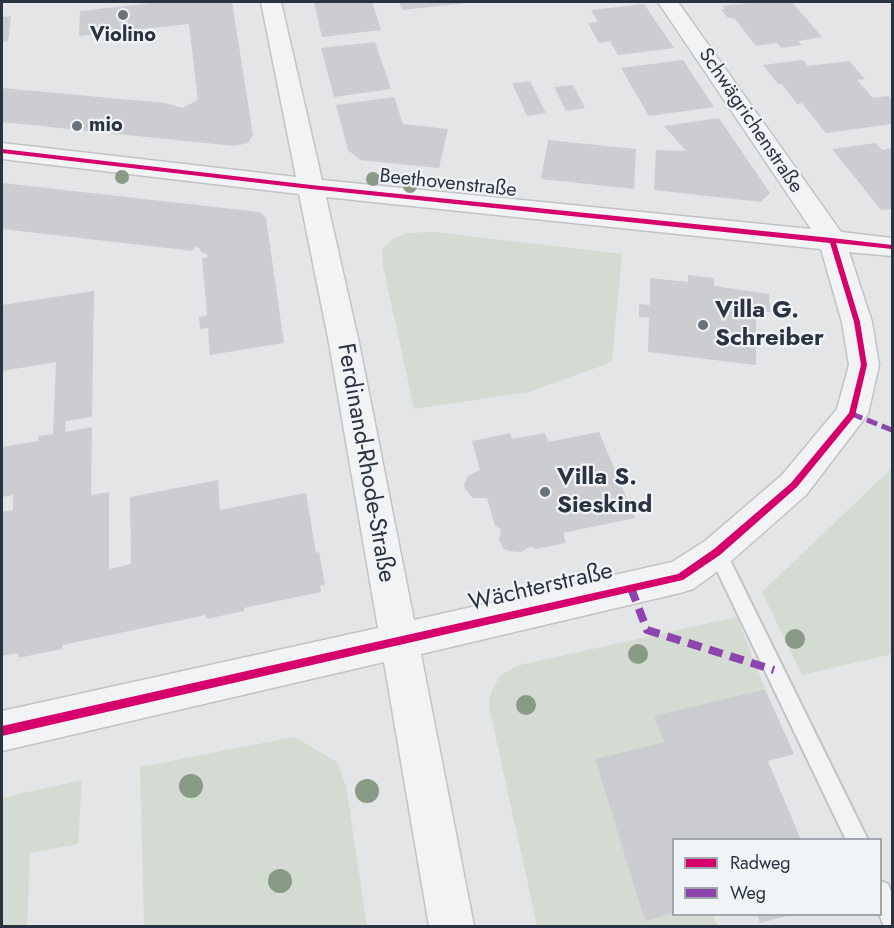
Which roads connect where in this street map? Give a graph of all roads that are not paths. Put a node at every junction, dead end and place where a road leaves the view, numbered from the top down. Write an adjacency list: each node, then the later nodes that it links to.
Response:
1 (272, 2): 4 (street, Ferdinand-Rhode-Straße)
2 (668, 2): 5 (street, Schwägrichenstraße)
3 (2, 151): 4 (street, Beethovenstraße)
4 (311, 187): 5 (street, Beethovenstraße); 8 (street, Ferdinand-Rhode-Straße)
5 (832, 240): 6 (street, Beethovenstraße); 7 (street, Wächterstraße)
6 (892, 247)
7 (717, 552): 8 (street, Wächterstraße); 10 (lane)
8 (398, 640): 9 (street, Wächterstraße); 13 (street, Ferdinand-Rhode-Straße)
9 (2, 730)
10 (856, 838)
11 (882, 896): 12 (lane)
12 (892, 919)
13 (452, 927)

